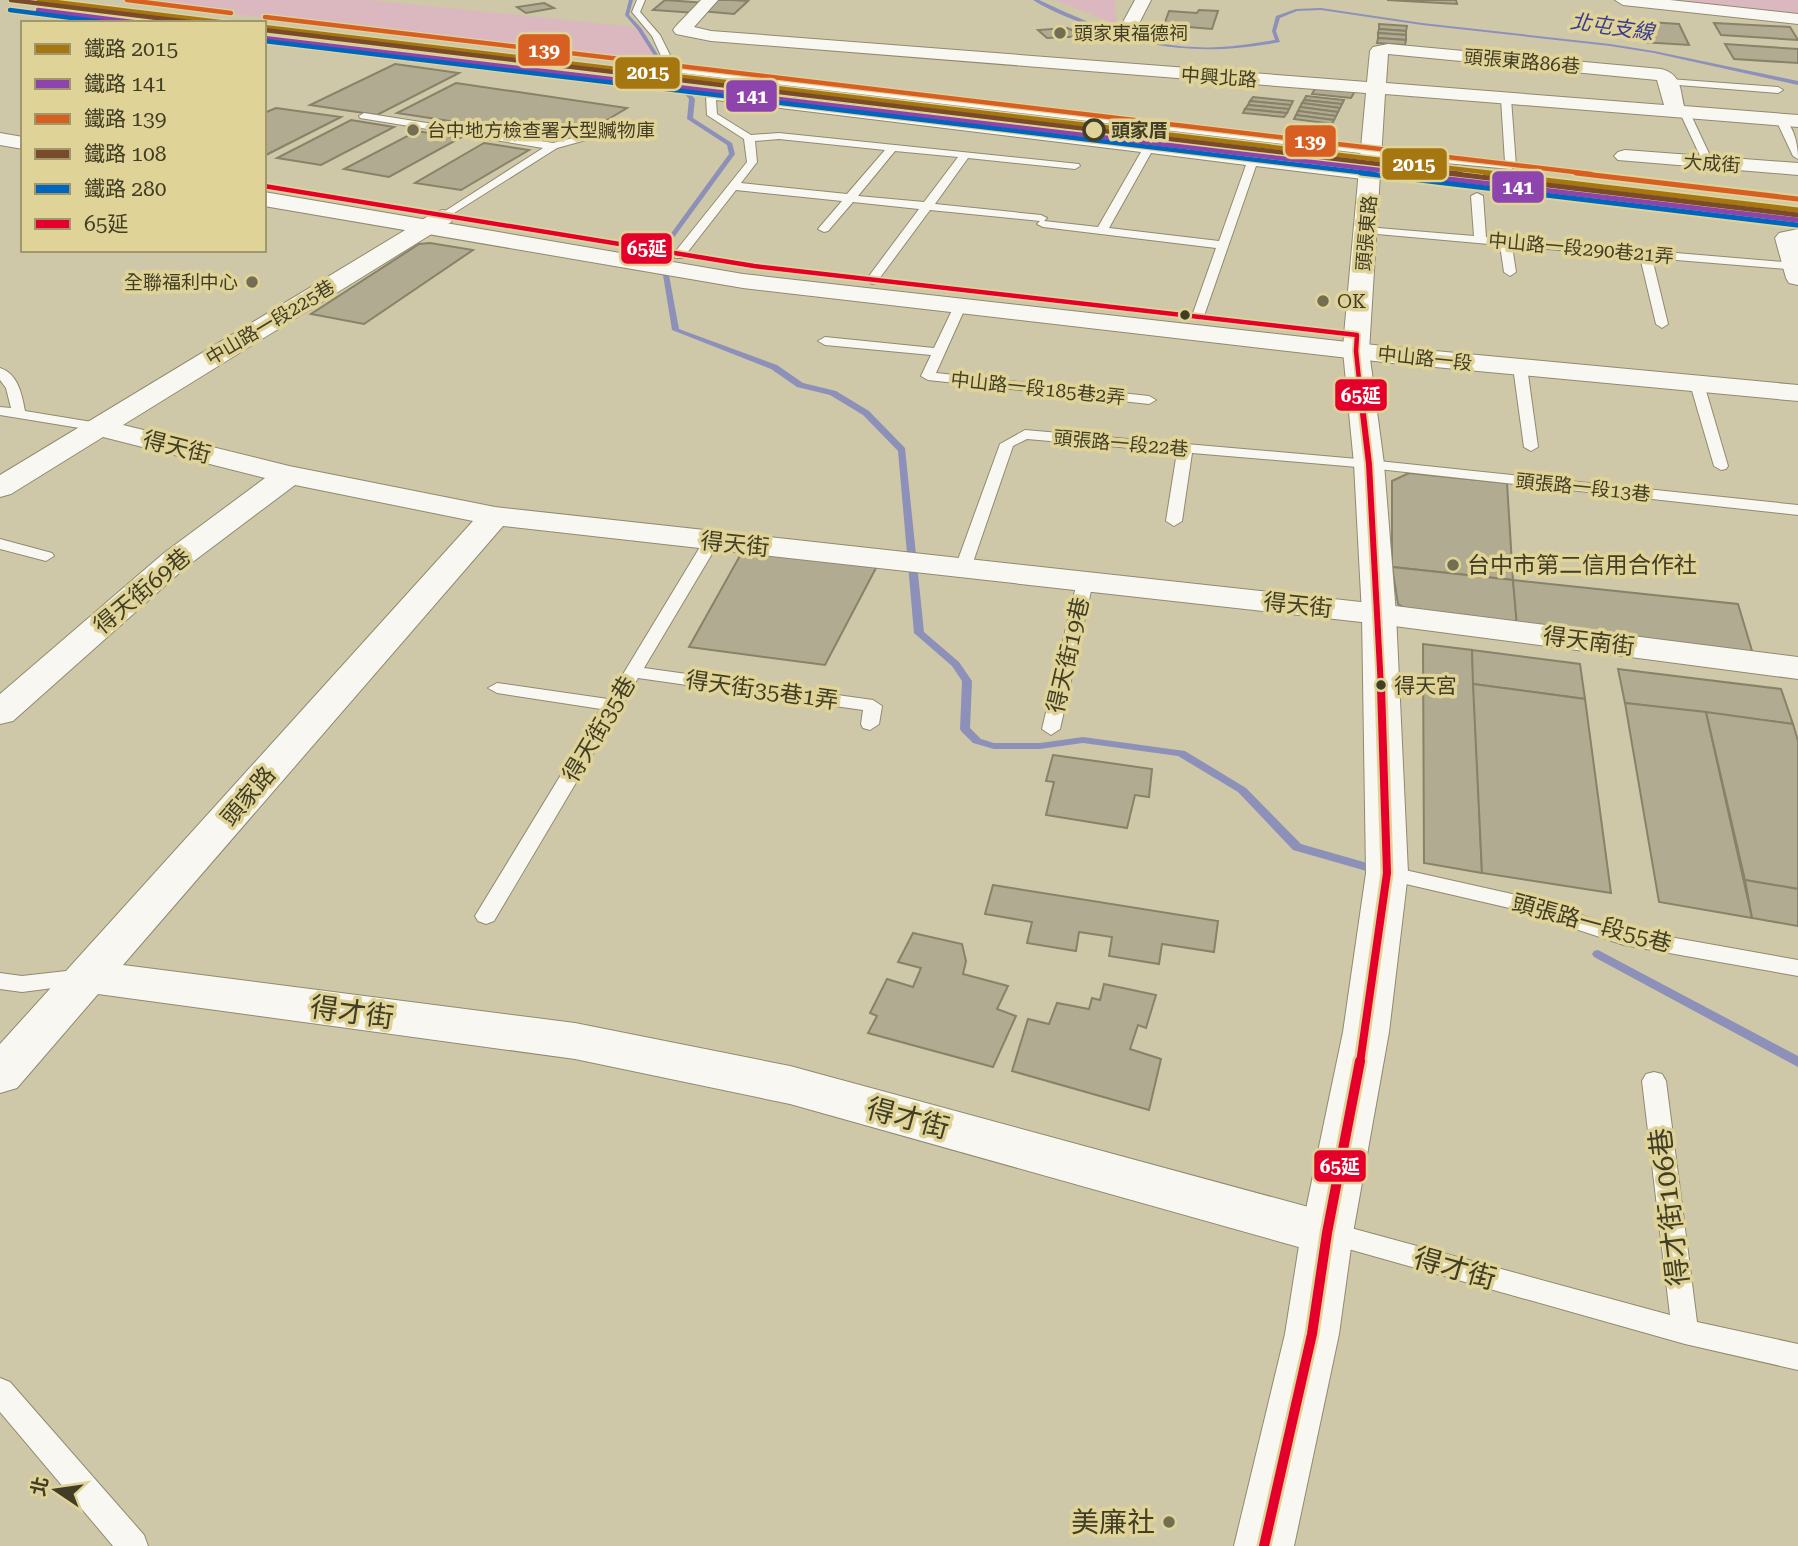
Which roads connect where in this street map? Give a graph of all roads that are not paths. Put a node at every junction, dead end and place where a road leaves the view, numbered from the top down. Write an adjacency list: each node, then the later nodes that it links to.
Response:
1 (641, 0): 8 (lane)
2 (710, 0): 10 (street, 中興北路)
3 (1143, 0): 6 (street)
4 (1623, 0): 5 (street)
5 (1798, 19)
6 (1126, 33)
7 (1382, 50): 9 (street, 頭張東路86巷); 10 (street, 頭張東路)
8 (736, 76): 12 (lane); 23 (lane)
9 (1665, 78): 11 (lane); 14 (street)
10 (1374, 89): 13 (street, 中興北路); 23 (street, 頭張東路)
11 (1778, 90)
12 (711, 96): 18 (lane); 24 (lane)
13 (1506, 99): 14 (street, 中興北路); 23 (lane)
14 (1680, 112): 16 (street, 中興北路); 30 (lane)
15 (364, 116): 21 (lane)
16 (1790, 121): 29 (lane)
17 (639, 124): 21 (lane)
18 (749, 138): 22 (lane); 36 (lane)
19 (0, 139): 20 (street)
20 (21, 143)
21 (552, 146): 41 (lane)
22 (893, 147): 26 (lane); 38 (lane)
23 (1371, 150): 34 (street, 頭張東路)
24 (1147, 151): 31 (lane); 44 (lane)
25 (0, 152): 27 (street)
26 (966, 154): 32 (lane); 40 (lane)
27 (21, 155)
28 (1625, 156): 30 (street, 大成街)
29 (1798, 156)
30 (1708, 162): 33 (street, 大成街)
31 (1252, 163): 34 (lane); 48 (lane)
32 (1075, 166)
33 (1798, 169)
34 (1371, 177): 43 (street, 頭張東路)
35 (266, 186): 41 (street, 中山路一段)
36 (734, 186): 38 (lane); 50 (lane)
37 (1477, 196): 46 (lane)
38 (850, 198): 40 (lane); 42 (lane)
39 (266, 199): 41 (street, 中山路一段)
40 (927, 206): 44 (lane); 53 (lane)
41 (435, 222): 50 (street, 中山路一段); 54 (street, 中山路一段); 68 (street, 中山路一段225巷)
42 (824, 229)
43 (1366, 230): 46 (lane, 中山路一段290巷21弄); 58 (street, 頭張東路)
44 (1102, 231): 48 (lane)
45 (1798, 236): 52 (street)
46 (1480, 240): 47 (lane, 中山路一段290巷21弄)
47 (1505, 242): 49 (lane, 中山路一段290巷21弄); 51 (lane)
48 (1223, 245): 55 (lane)
49 (1644, 254): 52 (lane, 中山路一段290巷21弄); 56 (lane)
50 (679, 255): 53 (street, 中山路一段)
51 (1510, 272)
52 (1797, 273)
53 (872, 280): 55 (street, 中山路一段)
54 (961, 304): 58 (street, 中山路一段); 59 (lane)
55 (1198, 316): 58 (street, 中山路一段)
56 (1662, 324)
57 (824, 341): 59 (lane)
58 (1357, 343): 60 (street, 中山路一段); 62 (street, 中山路一段); 71 (street, 頭張東路)
59 (939, 352): 65 (lane, 中山路一段185巷2弄)
60 (1520, 367): 63 (street, 中山路一段); 69 (lane)
61 (0, 372): 67 (lane)
62 (1798, 377)
63 (1697, 384): 64 (street, 中山路一段); 72 (lane)
64 (1798, 393)
65 (1149, 400)
66 (0, 411): 67 (lane)
67 (19, 414): 68 (lane)
68 (98, 427): 73 (street, 得天街); 74 (street, 中山路一段225巷)
69 (1531, 447)
70 (1185, 448): 71 (lane, 頭張路一段22巷); 77 (lane); 81 (lane, 頭張路一段22巷)
71 (1369, 464): 75 (lane, 頭張路一段13巷); 83 (street, 頭張東路)
72 (1721, 466)
73 (289, 475): 76 (street, 得天街); 88 (street, 得天街69巷)
74 (0, 488)
75 (1798, 510)
76 (495, 516): 78 (street, 得天街); 94 (street, 頭家路)
77 (1174, 521)
78 (711, 542): 81 (street, 得天街); 85 (lane, 得天街35巷)
79 (0, 544): 80 (lane)
80 (46, 556)
81 (963, 568): 82 (street, 得天街)
82 (1085, 582): 83 (street, 得天街); 90 (lane, 得天街19巷)
83 (1379, 614): 84 (street, 得天南街); 91 (street, 頭張東路)
84 (1798, 668)
85 (632, 673): 87 (lane, 得天街35巷); 89 (lane, 得天街35巷1弄)
86 (497, 688): 87 (lane)
87 (614, 705): 92 (lane, 得天街35巷)
88 (0, 713)
89 (870, 724)
90 (1051, 729)
91 (1387, 873): 93 (lane, 頭張路一段55巷); 98 (street, 頭張東路)
92 (486, 916)
93 (1798, 968)
94 (89, 977): 95 (lane, 得才街); 96 (street, 頭家路); 98 (street, 得才街)
95 (0, 981)
96 (0, 1075)
97 (1654, 1081): 99 (lane, 得才街106巷)
98 (1327, 1233): 99 (lane, 得才街); 103 (street, 頭張東路)
99 (1685, 1332): 100 (lane, 得才街)
100 (1798, 1357)
101 (0, 1391): 102 (lane)
102 (133, 1546)
103 (1264, 1546)

